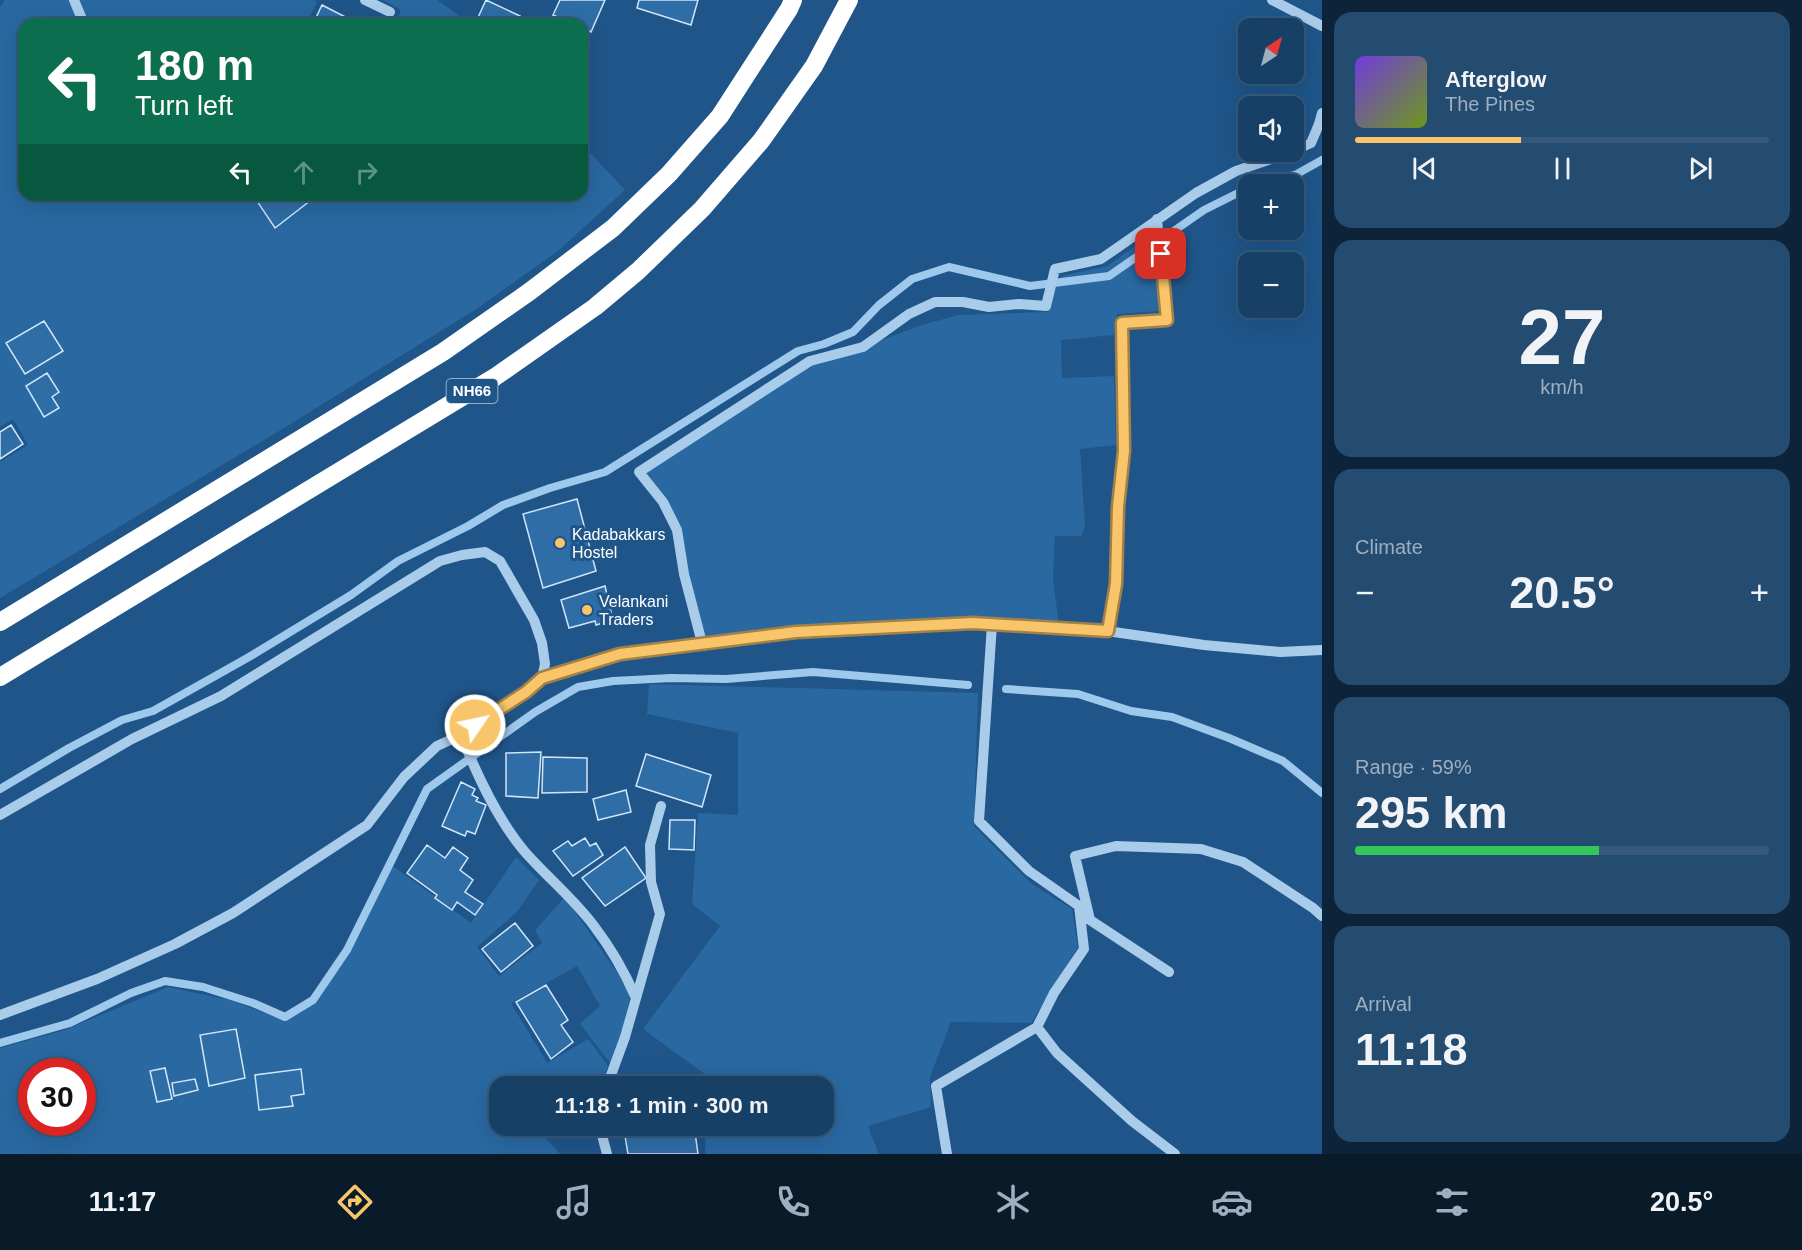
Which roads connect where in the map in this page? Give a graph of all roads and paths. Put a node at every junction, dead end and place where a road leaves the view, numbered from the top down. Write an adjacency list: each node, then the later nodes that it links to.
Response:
1 (74, 0): 7 (street)
2 (365, 0): 6 (street)
3 (793, 0): 13 (highway)
4 (849, 0): 18 (highway, NH66)
5 (1272, 0): 8 (street)
6 (390, 12)
7 (82, 18)
8 (1322, 26)
9 (1322, 113): 10 (street)
10 (1304, 146)
11 (1262, 162): 12 (street)
12 (1158, 224): 15 (street); 16 (street)
13 (0, 622)
14 (992, 624): 15 (street); 16 (street); 27 (street)
15 (1108, 631): 17 (street)
16 (702, 643): 19 (street)
17 (1322, 650)
18 (0, 677)
19 (542, 678): 20 (street); 22 (street)
20 (461, 735): 25 (street); 26 (street)
21 (661, 806): 25 (street)
22 (0, 815)
23 (1322, 916): 24 (street)
24 (1169, 972)
25 (636, 998): 28 (street)
26 (0, 1015)
27 (1037, 1027): 31 (street); 32 (street)
28 (611, 1076)
29 (603, 1136): 30 (street)
30 (607, 1154)
31 (947, 1154)
32 (1174, 1154)

